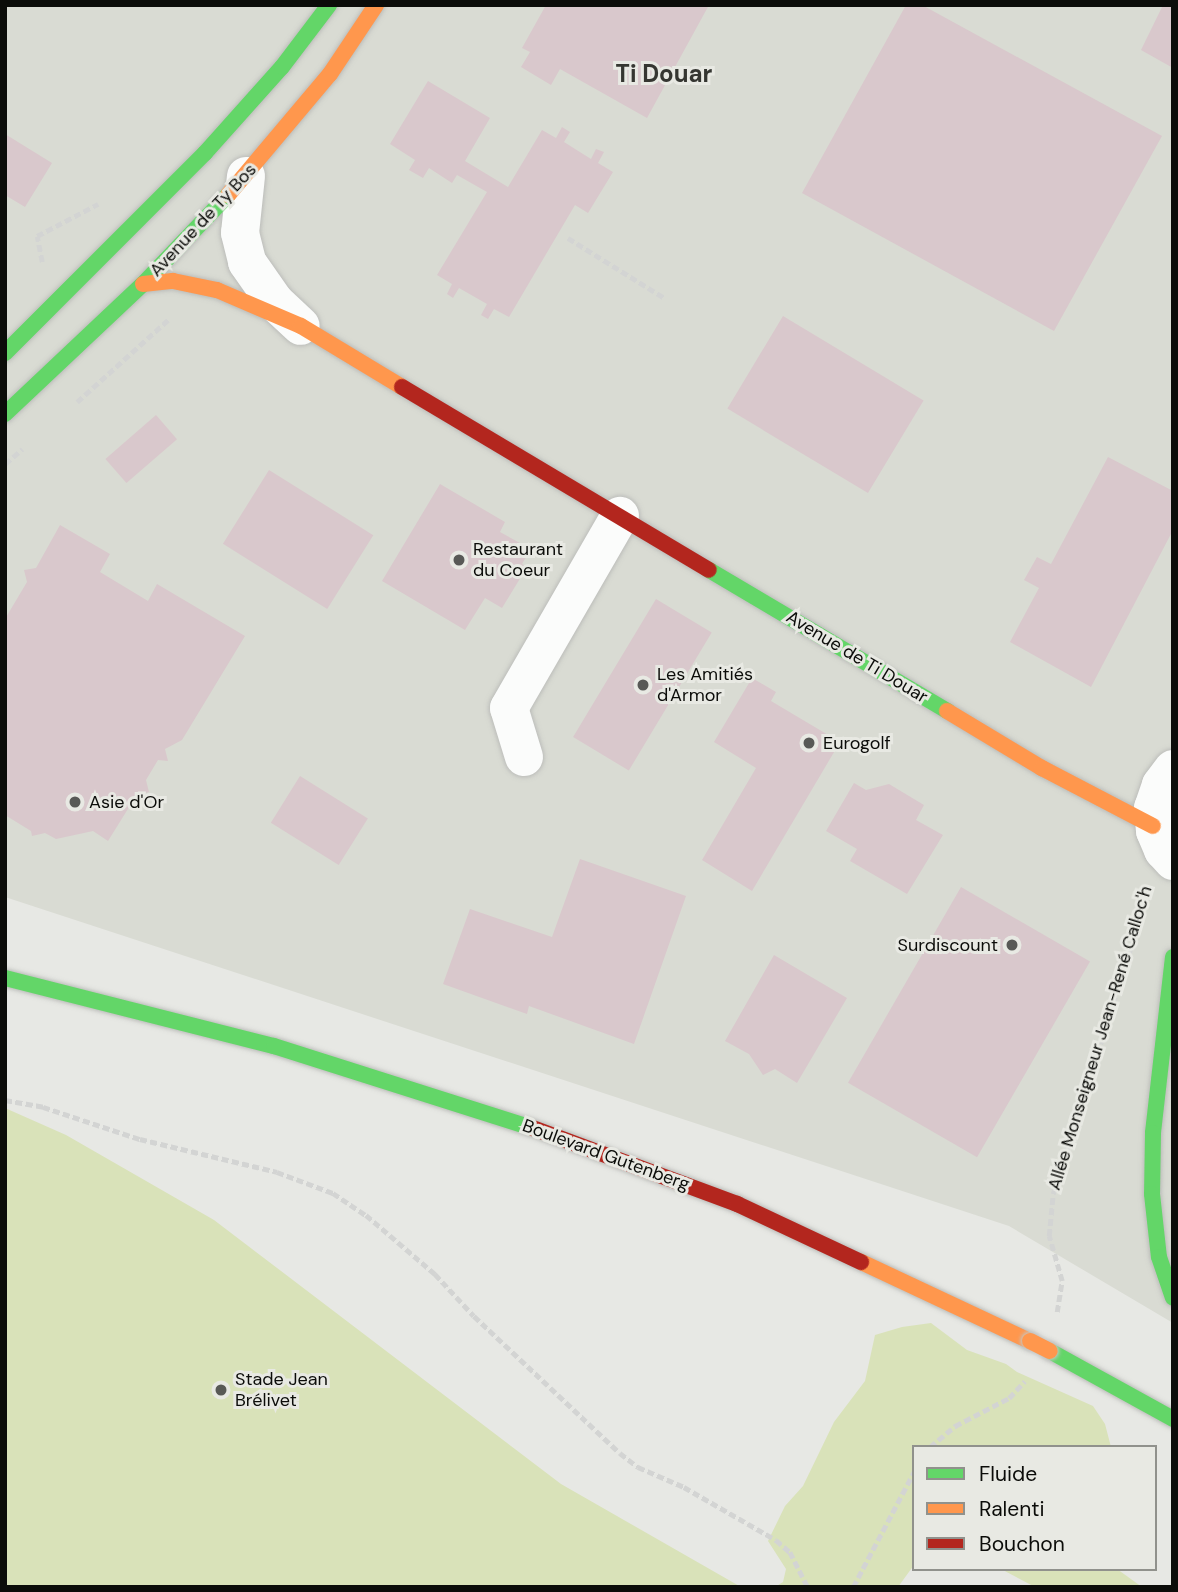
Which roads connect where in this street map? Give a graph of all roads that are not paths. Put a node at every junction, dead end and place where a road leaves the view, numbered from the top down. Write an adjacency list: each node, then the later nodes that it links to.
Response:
1 (329, 5): 6 (main road)
2 (376, 5): 3 (main road, Avenue de Ty Bos)
3 (246, 176): 4 (main road, Avenue de Ty Bos); 5 (street, Avenue de Ti Douar)
4 (143, 284): 5 (main road, Avenue de Ti Douar); 7 (main road, Avenue de Ty Bos)
5 (301, 326): 8 (main road, Avenue de Ti Douar)
6 (5, 353)
7 (5, 414)
8 (620, 516): 9 (street); 11 (main road, Avenue de Ti Douar)
9 (524, 757)
10 (1167, 777): 11 (street); 12 (street)
11 (1095, 796): 12 (main road, Avenue de Ti Douar)
12 (1163, 846)
13 (1173, 957): 15 (main road)
14 (5, 978): 16 (main road, Boulevard Gutenberg, bridge)
15 (1173, 1298)
16 (1173, 1419)

